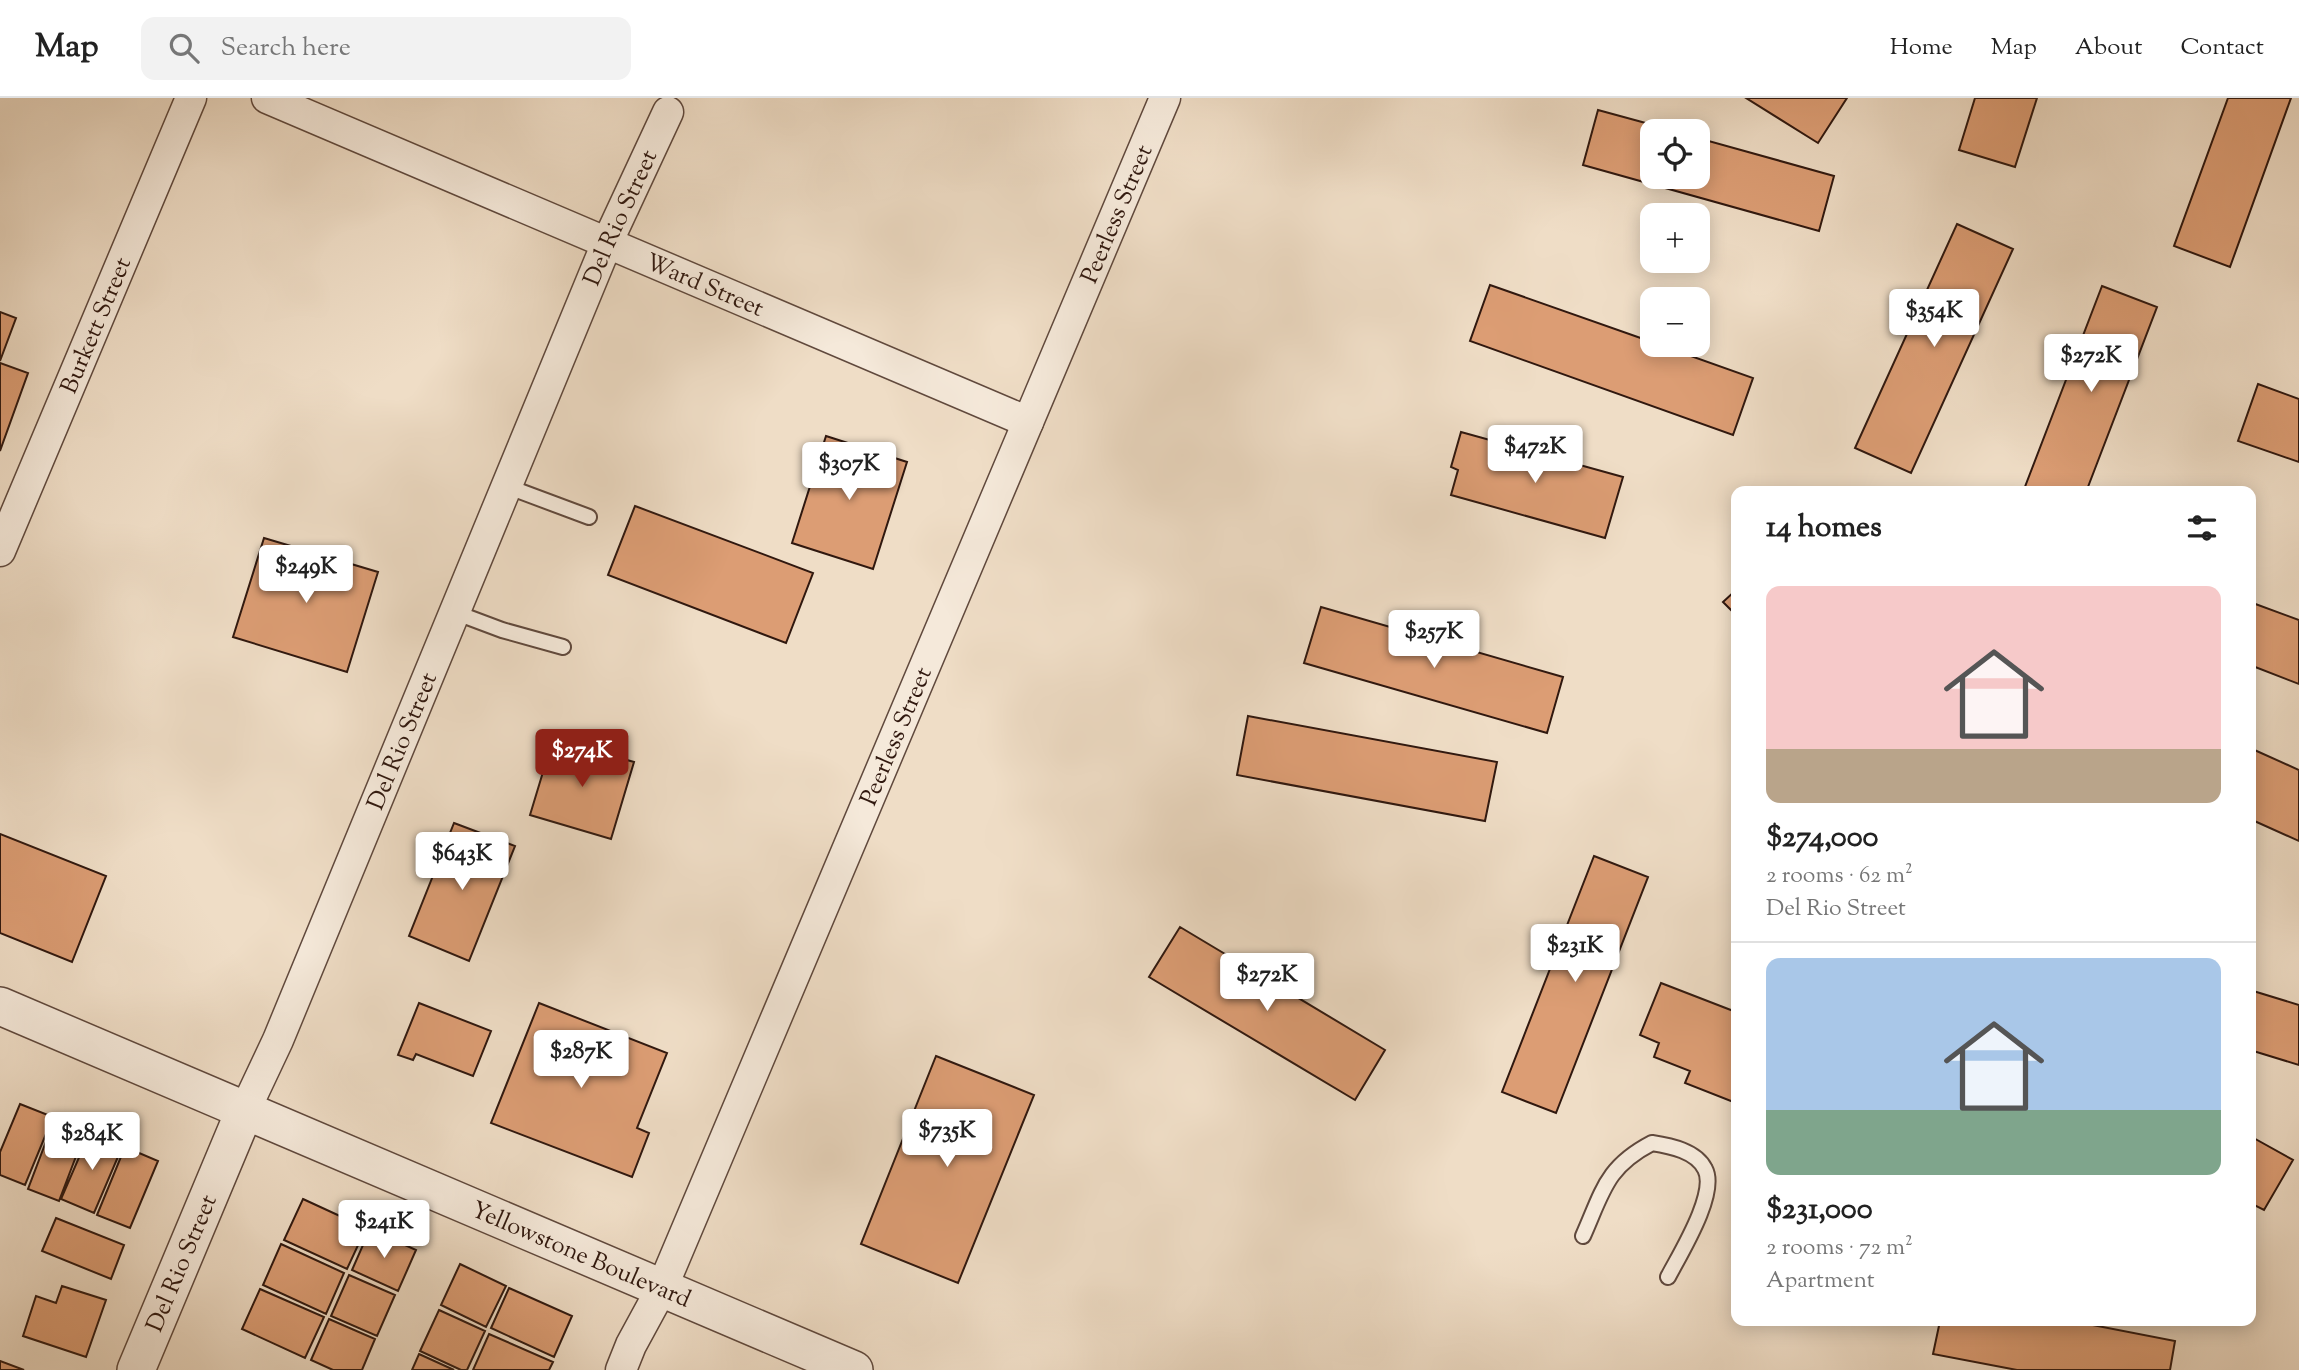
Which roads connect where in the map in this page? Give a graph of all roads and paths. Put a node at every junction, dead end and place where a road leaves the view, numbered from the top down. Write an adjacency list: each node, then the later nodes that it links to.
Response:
1 (191, 98): 9 (street, Burkett Street)
2 (267, 98): 5 (street, Ward Street)
3 (1165, 98): 6 (street, Peerless Street)
4 (668, 112): 5 (street, Del Rio Street)
5 (607, 243): 6 (street, Ward Street); 7 (street, Del Rio Street)
6 (1028, 422): 16 (street, Peerless Street)
7 (506, 486): 8 (lane); 10 (street, Del Rio Street)
8 (589, 517)
9 (0, 551)
10 (454, 612): 11 (lane); 13 (street, Del Rio Street)
11 (563, 647)
12 (0, 1006): 13 (street, Yellowstone Boulevard)
13 (245, 1111): 16 (street, Yellowstone Boulevard); 17 (street, Del Rio Street)
14 (1583, 1236): 15 (lane)
15 (1668, 1277)
16 (662, 1288): 18 (street, Peerless Street); 19 (street, Yellowstone Boulevard)
17 (136, 1370)
18 (621, 1370)
19 (854, 1370)

